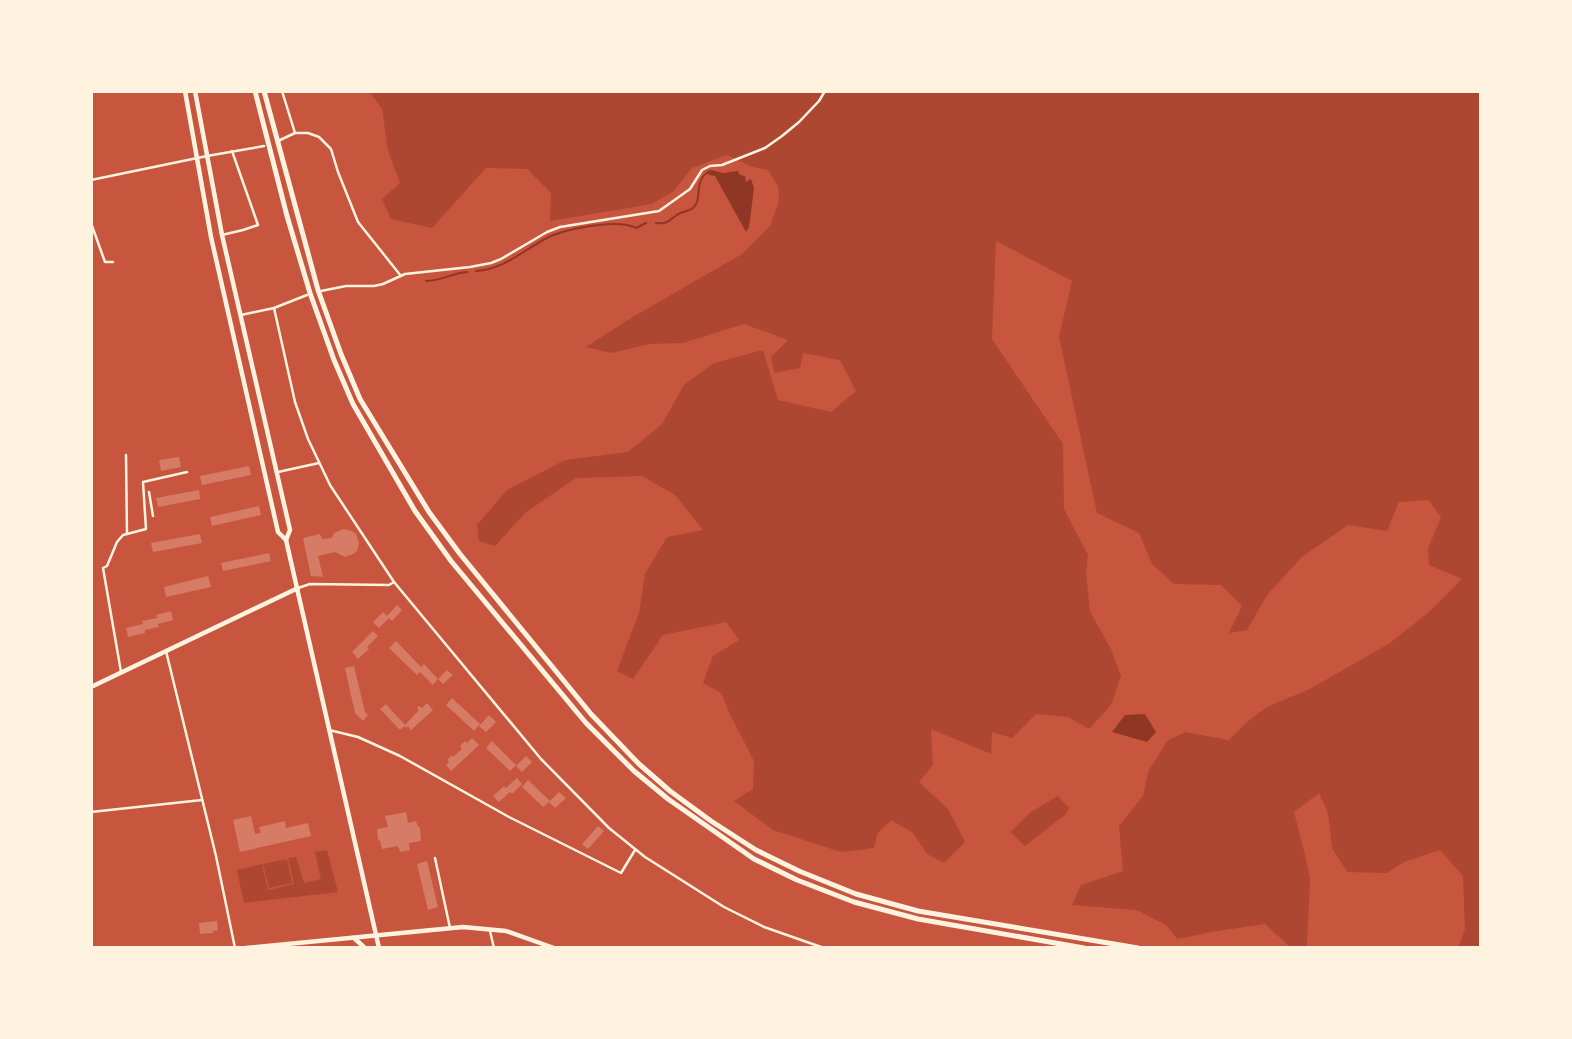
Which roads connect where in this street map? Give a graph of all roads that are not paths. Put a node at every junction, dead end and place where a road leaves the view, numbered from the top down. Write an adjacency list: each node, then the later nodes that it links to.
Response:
1 (185, 91): 12 (main road)
2 (195, 91): 11 (main road)
3 (255, 91): 51 (highway)
4 (264, 91): 52 (highway)
5 (282, 91): 7 (street)
6 (825, 91): 17 (street)
7 (295, 133): 8 (street); 17 (street)
8 (278, 141)
9 (264, 146): 10 (street)
10 (232, 151): 11 (street); 15 (street)
11 (207, 156): 12 (street); 15 (main road)
12 (196, 158): 13 (street); 29 (main road)
13 (91, 180)
14 (91, 223): 16 (street)
15 (222, 235): 21 (main road)
16 (113, 262)
17 (401, 276): 18 (street)
18 (321, 291)
19 (307, 295): 20 (street)
20 (274, 308): 21 (street); 23 (street)
21 (241, 315): 25 (main road)
22 (126, 455): 28 (street)
23 (319, 463): 25 (street); 30 (street)
24 (187, 472): 28 (street)
25 (276, 472): 29 (main road)
26 (149, 492): 27 (street)
27 (153, 516)
28 (127, 534): 33 (street)
29 (286, 540): 31 (main road)
30 (394, 582): 31 (street); 38 (street)
31 (298, 588): 32 (main road); 35 (main road)
32 (166, 651): 33 (main road); 36 (street)
33 (121, 672): 34 (main road)
34 (91, 687)
35 (329, 730): 38 (street); 42 (main road)
36 (202, 800): 37 (street); 44 (street)
37 (91, 812)
38 (635, 850): 50 (street)
39 (435, 858): 40 (street)
40 (450, 928): 41 (main road); 42 (main road)
41 (490, 928): 48 (street); 49 (main road)
42 (376, 935): 43 (main road); 47 (main road)
43 (353, 937): 45 (main road); 46 (main road)
44 (235, 948)
45 (246, 948)
46 (365, 948)
47 (379, 948)
48 (494, 948)
49 (554, 948)
50 (824, 948)
51 (1084, 948)
52 (1138, 948)

